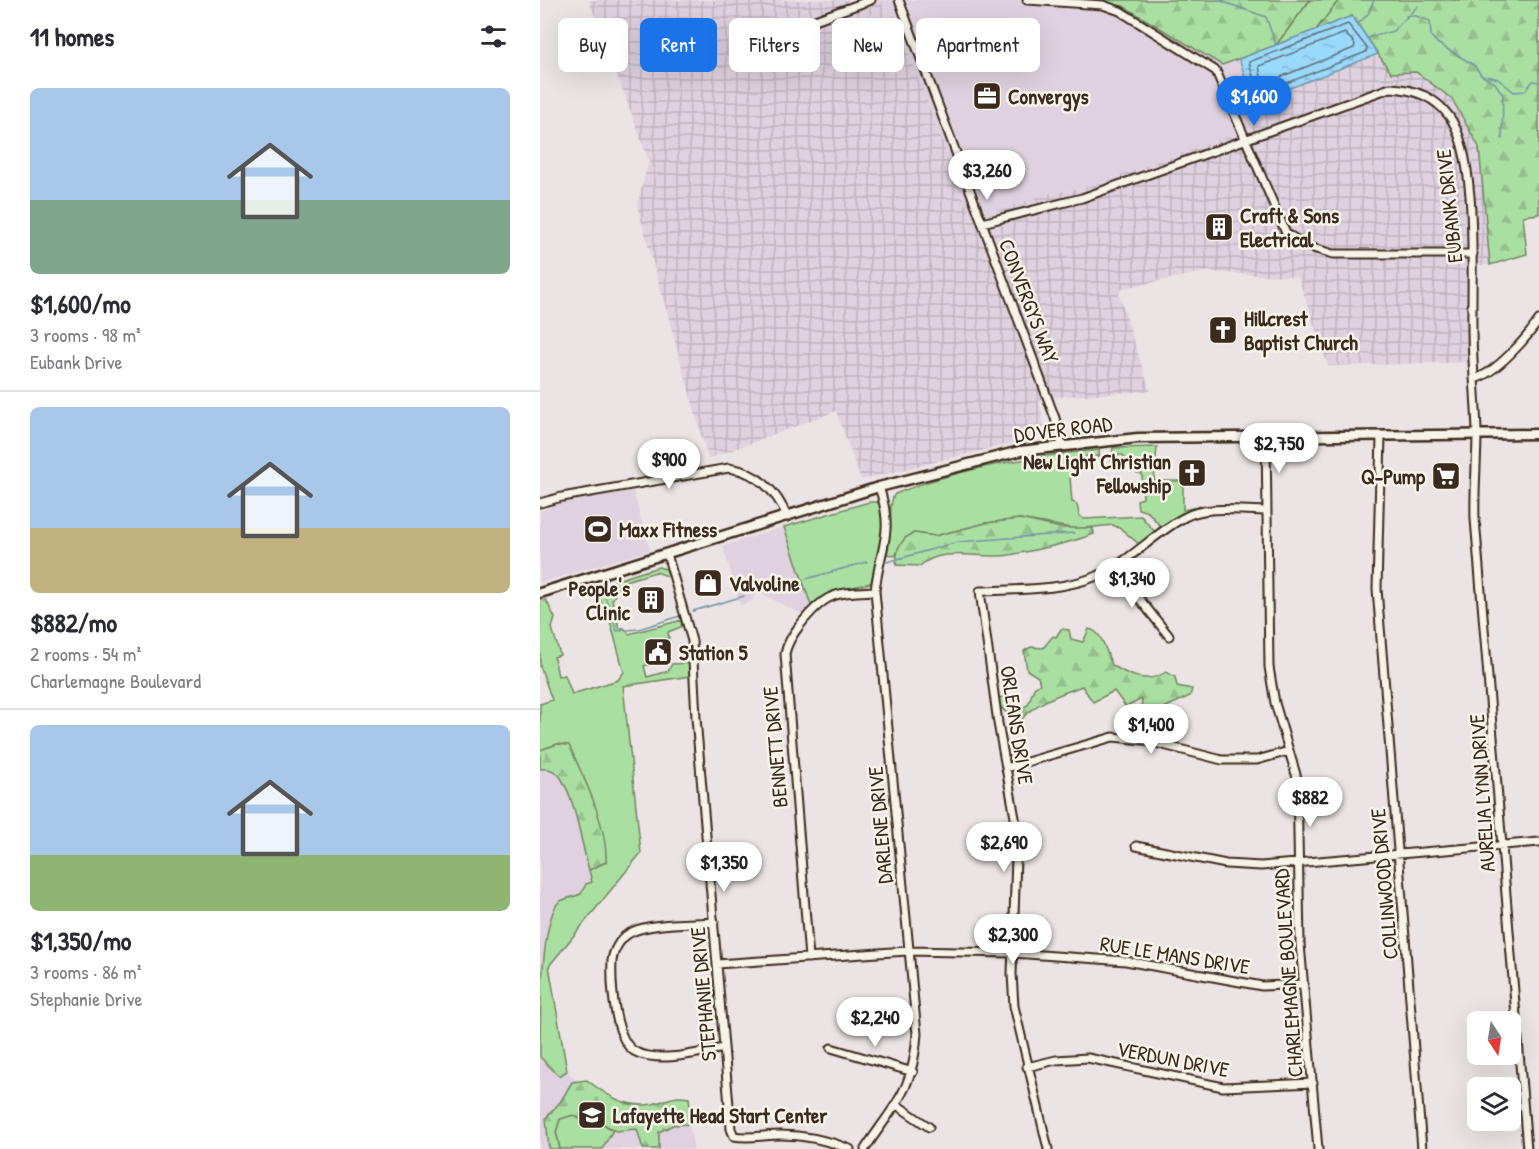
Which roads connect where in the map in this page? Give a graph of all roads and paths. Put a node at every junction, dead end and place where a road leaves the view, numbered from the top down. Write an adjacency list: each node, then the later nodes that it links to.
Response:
1 (871, 0): 4 (street)
2 (899, 0): 6 (street, CONVERGYS WAY)
3 (1027, 0): 5 (street)
4 (820, 18)
5 (1245, 139): 6 (street, EUBANK DRIVE); 7 (street); 7 (street, EUBANK DRIVE)
6 (982, 223): 14 (street, CONVERGYS WAY)
7 (1473, 254): 9 (street, EUBANK DRIVE)
8 (1539, 321): 9 (street)
9 (1474, 379): 10 (street, EUBANK DRIVE)
10 (1477, 434): 11 (main road, DOVER ROAD); 12 (main road, DOVER ROAD); 27 (street, AURELIA LYNN DRIVE)
11 (1539, 434)
12 (1381, 436): 13 (main road, DOVER ROAD); 29 (street, COLLINWOOD DRIVE)
13 (1266, 438): 14 (main road, DOVER ROAD); 17 (street, CHARLEMAGNE BOULEVARD)
14 (1062, 445): 15 (main road, DOVER ROAD)
15 (879, 487): 18 (main road, DOVER ROAD); 21 (street, DARLENE DRIVE)
16 (540, 503): 18 (street)
17 (1267, 511): 20 (street); 24 (street, CHARLEMAGNE BOULEVARD)
18 (787, 517): 19 (main road, DOVER ROAD)
19 (667, 554): 22 (main road, DOVER ROAD); 31 (street, STEPHANIE DRIVE)
20 (1114, 567): 23 (street); 25 (street, ORLEANS DRIVE)
21 (875, 591): 32 (street, DARLENE DRIVE); 34 (street, BENNETT DRIVE)
22 (540, 593)
23 (1169, 636)
24 (1289, 751): 25 (street); 30 (street, CHARLEMAGNE BOULEVARD)
25 (1006, 768): 33 (street, ORLEANS DRIVE)
26 (1539, 842): 27 (street)
27 (1502, 845): 29 (street); 49 (street, AURELIA LYNN DRIVE)
28 (1136, 846): 30 (street)
29 (1398, 855): 30 (street); 48 (street, COLLINWOOD DRIVE)
30 (1296, 863): 36 (street, CHARLEMAGNE BOULEVARD)
31 (714, 922): 35 (street, STEPHANIE DRIVE); 37 (street)
32 (907, 951): 33 (street, RUE LE MANS DRIVE); 34 (street, RUE LE MANS DRIVE); 40 (street, DARLENE DRIVE)
33 (1013, 953): 36 (street, RUE LE MANS DRIVE); 39 (street, ORLEANS DRIVE)
34 (809, 958): 35 (street, RUE LE MANS DRIVE)
35 (717, 964): 37 (street, STEPHANIE DRIVE)
36 (1304, 984): 41 (street, CHARLEMAGNE BOULEVARD)
37 (724, 1048): 44 (street, STEPHANIE DRIVE)
38 (831, 1048): 40 (street)
39 (1027, 1067): 41 (street, VERDUN DRIVE); 46 (street, ORLEANS DRIVE)
40 (913, 1072): 42 (street, DARLENE DRIVE)
41 (1313, 1083): 47 (street, CHARLEMAGNE BOULEVARD)
42 (897, 1105): 43 (street); 45 (street, DARLENE DRIVE)
43 (929, 1127)
44 (850, 1149)
45 (865, 1149)
46 (1048, 1149)
47 (1318, 1149)
48 (1422, 1149)
49 (1527, 1149)

